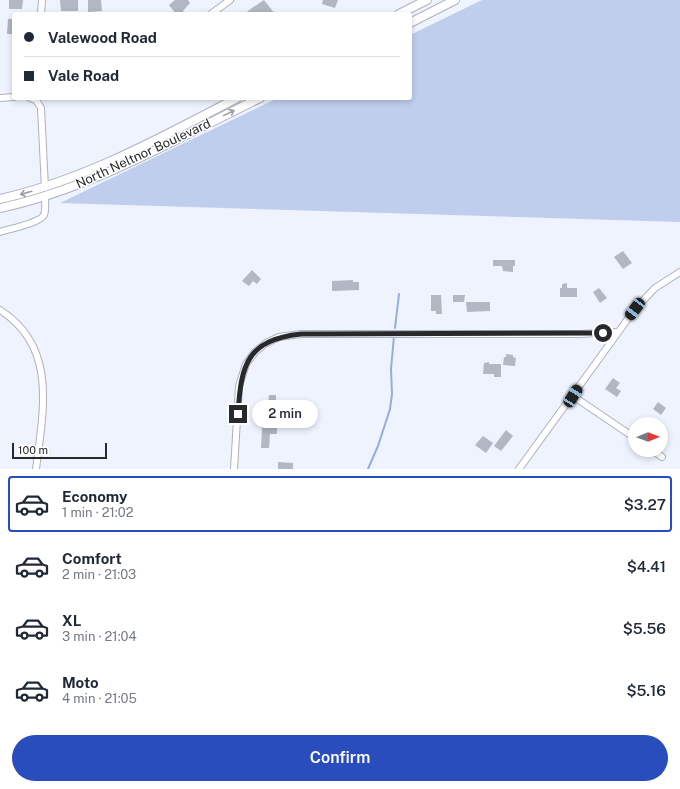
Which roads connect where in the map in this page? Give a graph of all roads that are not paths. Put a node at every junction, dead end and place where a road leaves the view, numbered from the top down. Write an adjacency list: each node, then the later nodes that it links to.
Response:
1 (42, 0): 6 (street)
2 (230, 0): 7 (street)
3 (427, 0): 5 (street); 8 (main road)
4 (454, 0): 5 (main road)
5 (432, 11): 9 (main road)
6 (41, 12)
7 (214, 12)
8 (403, 12)
9 (412, 22)
10 (12, 97): 11 (street)
11 (0, 98)
12 (36, 100): 15 (street)
13 (233, 100): 15 (main road, North Neltnor Boulevard)
14 (256, 100): 15 (main road, North Neltnor Boulevard, one-way to 14)
15 (45, 192): 16 (main road, North Neltnor Boulevard, one-way to 16); 17 (main road, North Neltnor Boulevard); 18 (street)
16 (0, 200)
17 (0, 208)
18 (0, 232)
19 (680, 272): 21 (street)
20 (0, 310): 24 (street)
21 (617, 332): 22 (street); 25 (street)
22 (573, 396): 23 (street); 26 (street)
23 (628, 433)
24 (36, 469)
25 (234, 469)
26 (519, 469)

